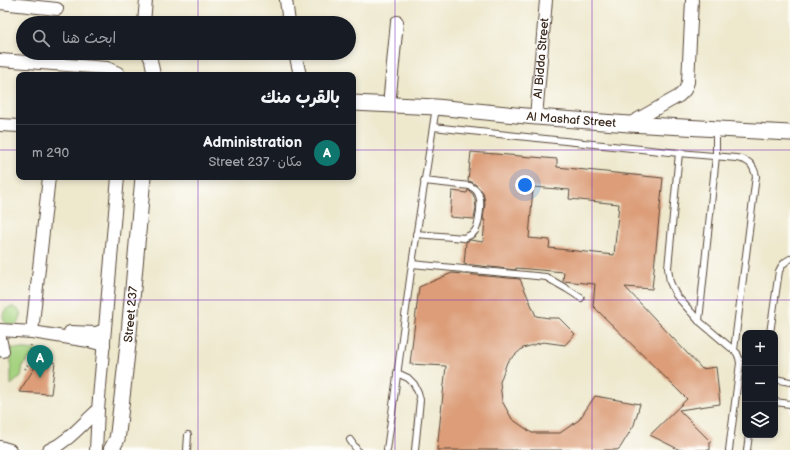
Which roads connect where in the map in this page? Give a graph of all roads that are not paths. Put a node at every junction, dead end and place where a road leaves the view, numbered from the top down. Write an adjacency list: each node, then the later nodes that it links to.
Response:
1 (146, 0): 8 (street)
2 (286, 0): 9 (street)
3 (546, 0): 20 (street, Al Bidda Street)
4 (692, 0): 21 (street)
5 (0, 3): 6 (street)
6 (37, 3): 7 (street)
7 (57, 9)
8 (145, 16)
9 (288, 16)
10 (397, 22): 18 (street)
11 (0, 60): 14 (street)
12 (151, 60): 15 (street)
13 (297, 60): 16 (street)
14 (116, 72)
15 (153, 72)
16 (299, 72)
17 (356, 103): 18 (street, Al Mashaf Street)
18 (389, 105): 19 (street, Al Mashaf Street)
19 (436, 107): 20 (street, Al Mashaf Street); 24 (lane)
20 (536, 117): 21 (street, Al Mashaf Street)
21 (629, 124): 25 (street, Al Mashaf Street)
22 (0, 125): 23 (street)
23 (16, 126)
24 (433, 127): 27 (lane); 32 (lane)
25 (716, 129): 26 (street, Al Mashaf Street); 28 (lane)
26 (790, 133)
27 (679, 153): 28 (lane); 37 (lane)
28 (716, 156): 37 (lane); 44 (lane)
29 (49, 180): 38 (street)
30 (118, 180): 40 (street)
31 (143, 180): 59 (street, Street 237)
32 (424, 181): 33 (lane); 33 (lane)
33 (416, 234): 35 (lane)
34 (790, 259): 41 (lane)
35 (412, 264): 36 (lane); 46 (lane)
36 (581, 298)
37 (699, 321): 44 (lane)
38 (32, 329): 39 (street); 40 (street); 43 (street)
39 (0, 330)
40 (104, 330): 43 (street)
41 (770, 330)
42 (0, 338): 45 (street)
43 (104, 345): 51 (street)
44 (734, 350): 64 (lane)
45 (3, 351)
46 (397, 373): 62 (lane); 63 (lane)
47 (778, 380): 48 (lane)
48 (790, 382)
49 (778, 402): 50 (lane)
50 (790, 404)
51 (98, 410): 57 (street); 58 (street)
52 (188, 434): 60 (lane)
53 (749, 438): 65 (lane)
54 (350, 440): 61 (lane)
55 (0, 447): 56 (street)
56 (10, 450)
57 (49, 450)
58 (96, 450)
59 (111, 450)
60 (187, 450)
61 (357, 450)
62 (387, 450)
63 (415, 450)
64 (729, 450)
65 (747, 450)

